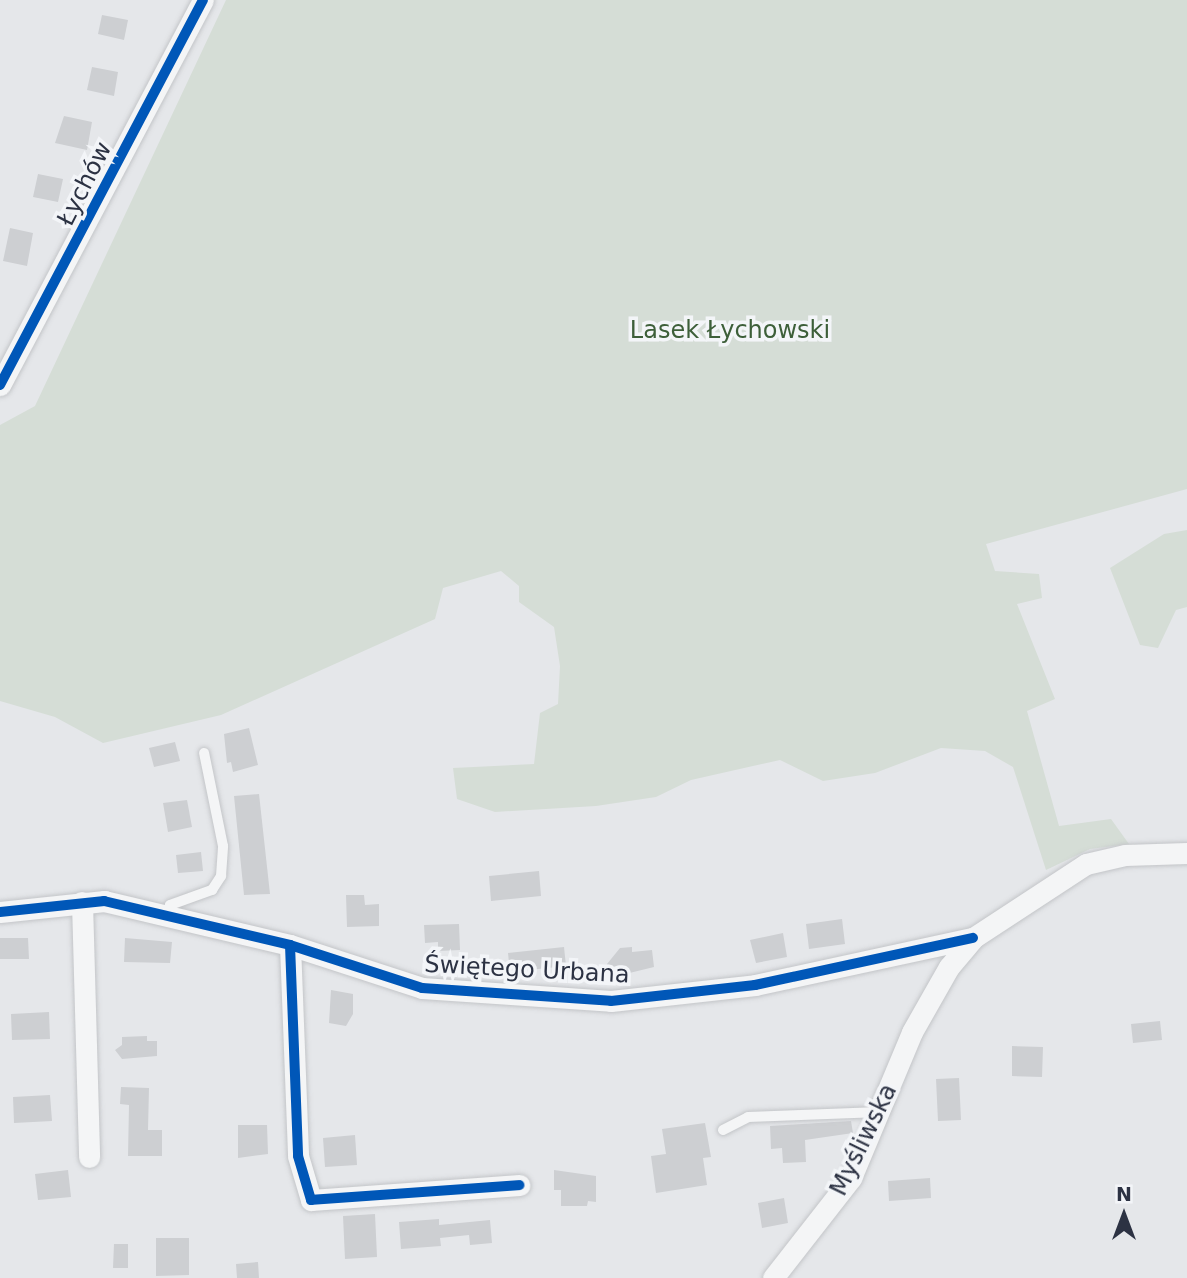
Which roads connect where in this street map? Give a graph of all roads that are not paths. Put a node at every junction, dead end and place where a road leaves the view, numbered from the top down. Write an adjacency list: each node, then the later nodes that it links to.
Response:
1 (204, 0): 2 (street, Łychów)
2 (0, 385)
3 (204, 752): 7 (lane)
4 (1187, 852): 8 (street)
5 (82, 902): 6 (street, Świętego Urbana); 7 (street, Świętego Urbana); 12 (street)
6 (0, 912)
7 (167, 916): 9 (street, Świętego Urbana)
8 (973, 938): 9 (street, Świętego Urbana); 10 (street, Myśliwska)
9 (290, 946): 13 (street)
10 (880, 1112): 11 (lane); 14 (street, Myśliwska)
11 (723, 1130)
12 (89, 1157)
13 (519, 1185)
14 (773, 1278)

